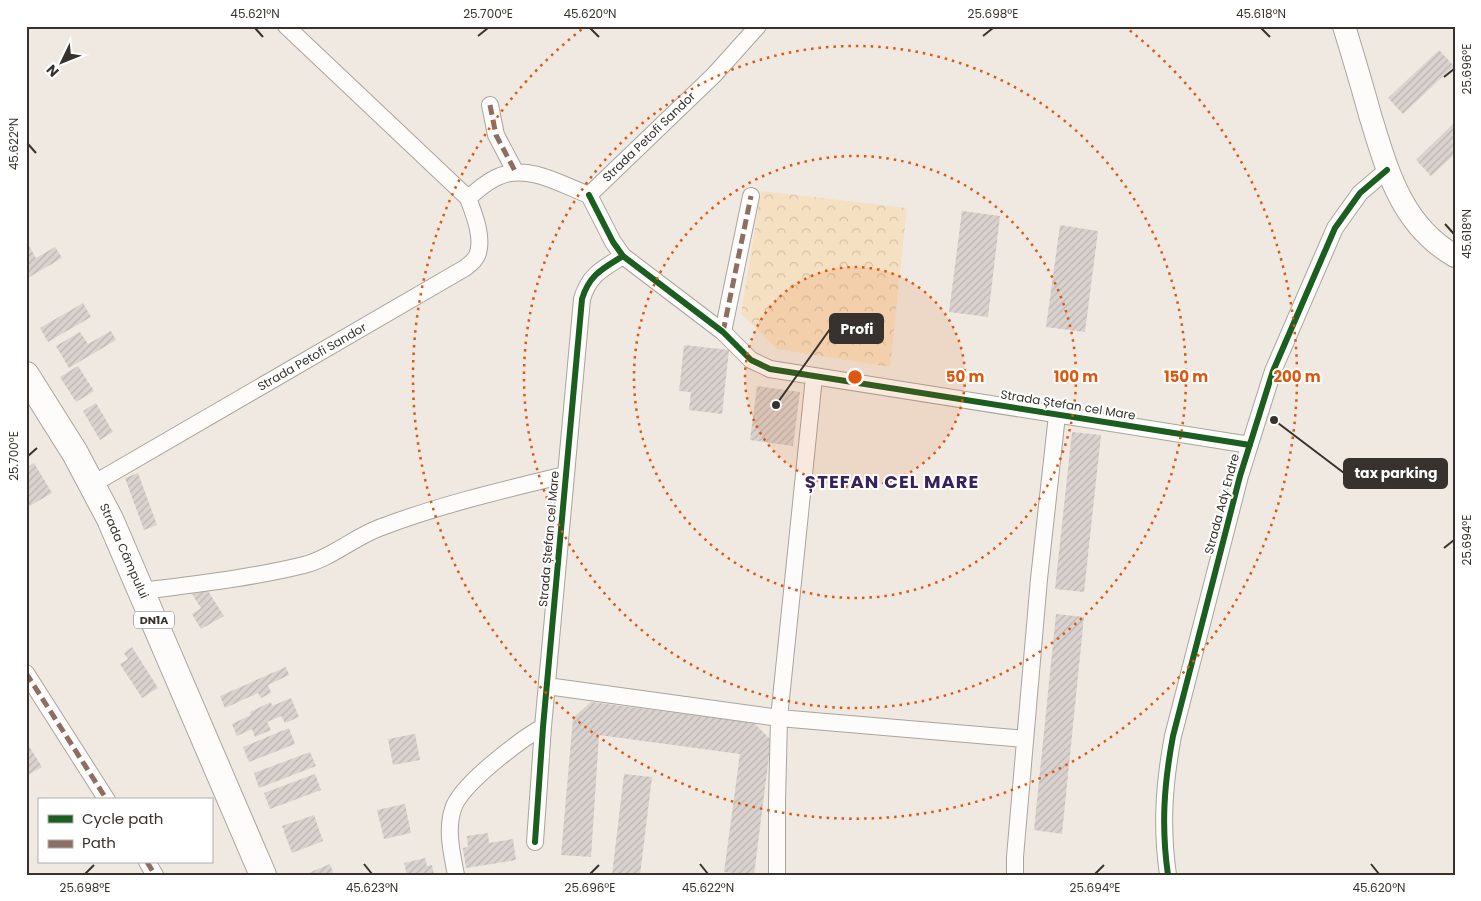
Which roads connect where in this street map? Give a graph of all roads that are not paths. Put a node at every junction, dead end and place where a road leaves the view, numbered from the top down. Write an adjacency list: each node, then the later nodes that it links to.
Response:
1 (286, 26): 9 (street, Strada Petofi Sandor)
2 (758, 26): 7 (street, Strada Petofi Sandor)
3 (1344, 26): 5 (main road)
4 (490, 105): 6 (street)
5 (1387, 170): 11 (main road); 16 (street, Strada Ady Endre)
6 (515, 171): 7 (street); 9 (street)
7 (588, 195): 10 (street, Strada Ștefan cel Mare)
8 (751, 196): 12 (street)
9 (468, 198): 18 (street, Strada Petofi Sandor)
10 (622, 256): 12 (street, Strada Ștefan cel Mare); 17 (street, Strada Ștefan cel Mare)
11 (1455, 256)
12 (723, 332): 14 (street, Strada Ștefan cel Mare)
13 (26, 375): 18 (main road, Strada Câmpului / DN1A)
14 (814, 377): 15 (street, Strada Ștefan cel Mare); 22 (street)
15 (1057, 415): 16 (street, Strada Ștefan cel Mare); 24 (street, Strada Ștefan cel Mare)
16 (1250, 444): 33 (street, Strada Ady Endre)
17 (565, 475): 19 (street, Strada Ștefan cel Mare); 21 (street, Strada Ștefan cel Mare)
18 (93, 484): 19 (main road, Strada Câmpului / DN1A)
19 (142, 591): 29 (main road, Strada Câmpului / DN1A)
20 (26, 673): 25 (street)
21 (547, 686): 22 (street); 23 (street, Strada Ștefan cel Mare)
22 (779, 718): 24 (street); 31 (street)
23 (544, 727): 26 (street, Strada Ștefan cel Mare); 30 (street)
24 (1025, 739): 32 (street, Strada Ștefan cel Mare)
25 (106, 798)
26 (535, 842)
27 (148, 864): 28 (street)
28 (155, 875)
29 (263, 875)
30 (456, 875)
31 (777, 875)
32 (1015, 875)
33 (1168, 875)

